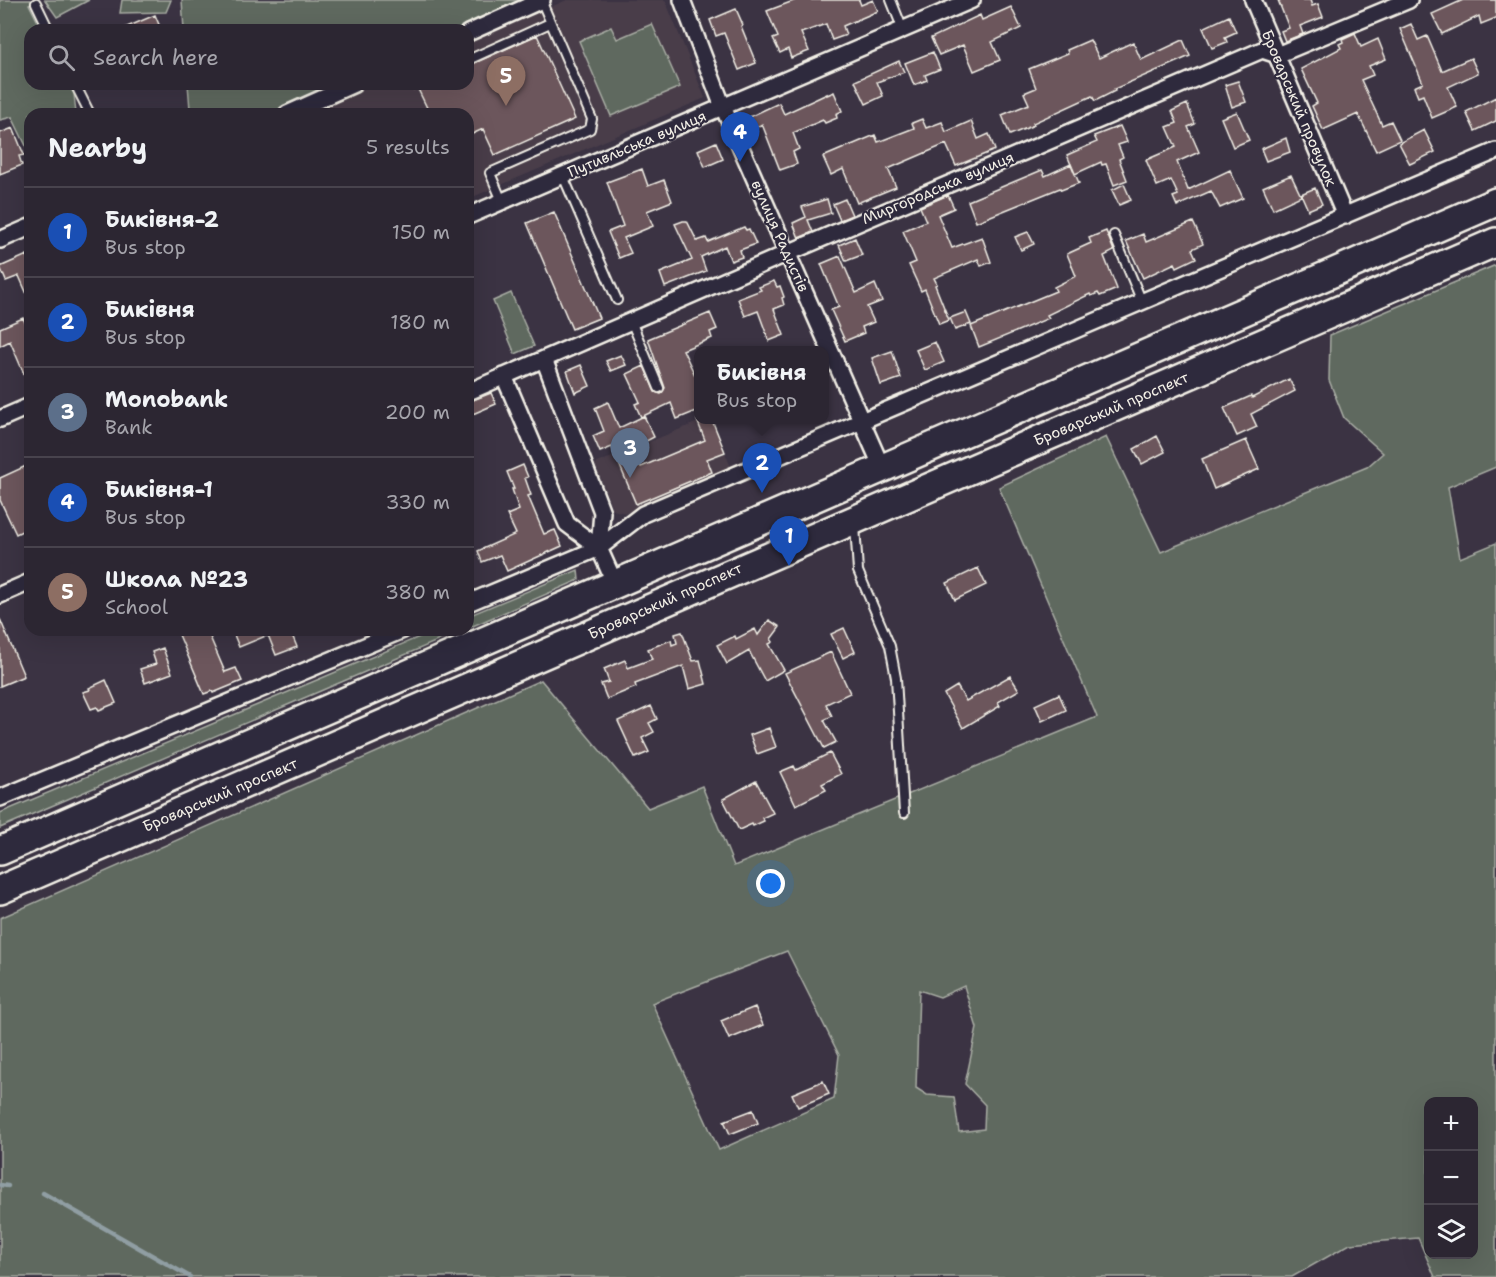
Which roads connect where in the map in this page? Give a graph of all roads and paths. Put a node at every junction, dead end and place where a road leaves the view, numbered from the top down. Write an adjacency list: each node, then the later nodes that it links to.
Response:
1 (541, 0): 8 (lane); 10 (street)
2 (682, 0): 16 (street, вулиця Радистів)
3 (891, 0): 11 (lane)
4 (972, 0): 11 (street, Путивльська вулиця)
5 (1253, 0): 12 (street, Броварський провулок)
6 (1409, 0): 12 (street, Миргородська вулиця)
7 (36, 3): 9 (lane)
8 (550, 23): 13 (lane); 21 (lane)
9 (46, 24)
10 (474, 30)
11 (903, 30): 16 (street, Путивльська вулиця)
12 (1277, 56): 24 (street, Броварський провулок); 29 (street, Миргородська вулиця)
13 (474, 57)
14 (78, 90): 17 (lane)
15 (341, 90): 18 (street)
16 (723, 107): 20 (street, Путивльська вулиця); 29 (street, вулиця Радистів)
17 (87, 108)
18 (300, 108)
19 (1496, 150): 24 (street)
20 (563, 176): 21 (street, Путивльська вулиця); 30 (lane)
21 (502, 201): 23 (street, Путивльська вулиця)
22 (1496, 202): 40 (highway)
23 (474, 213)
24 (1345, 216): 31 (street)
25 (24, 229): 27 (street)
26 (1114, 235): 31 (lane)
27 (3, 237)
28 (1496, 242): 41 (highway, Броварський проспект)
29 (788, 253): 32 (street, Миргородська вулиця); 39 (street, вулиця Радистів)
30 (617, 300)
31 (1142, 302): 39 (street)
32 (631, 321): 33 (street, Миргородська вулиця); 35 (lane)
33 (544, 359): 34 (street, Миргородська вулиця); 42 (street)
34 (504, 376): 36 (street, Миргородська вулиця); 42 (street)
35 (659, 388)
36 (474, 389)
37 (24, 409): 38 (street)
38 (0, 419)
39 (862, 420): 40 (street, вулиця Радистів); 42 (street)
40 (883, 470): 44 (highway)
41 (854, 520): 49 (lane); 51 (highway, Броварський проспект)
42 (599, 548): 44 (street); 46 (street)
43 (24, 585): 45 (street)
44 (616, 586): 50 (highway)
45 (0, 595)
46 (474, 600)
47 (389, 636): 48 (street)
48 (0, 798)
49 (904, 813)
50 (0, 851)
51 (0, 890)

